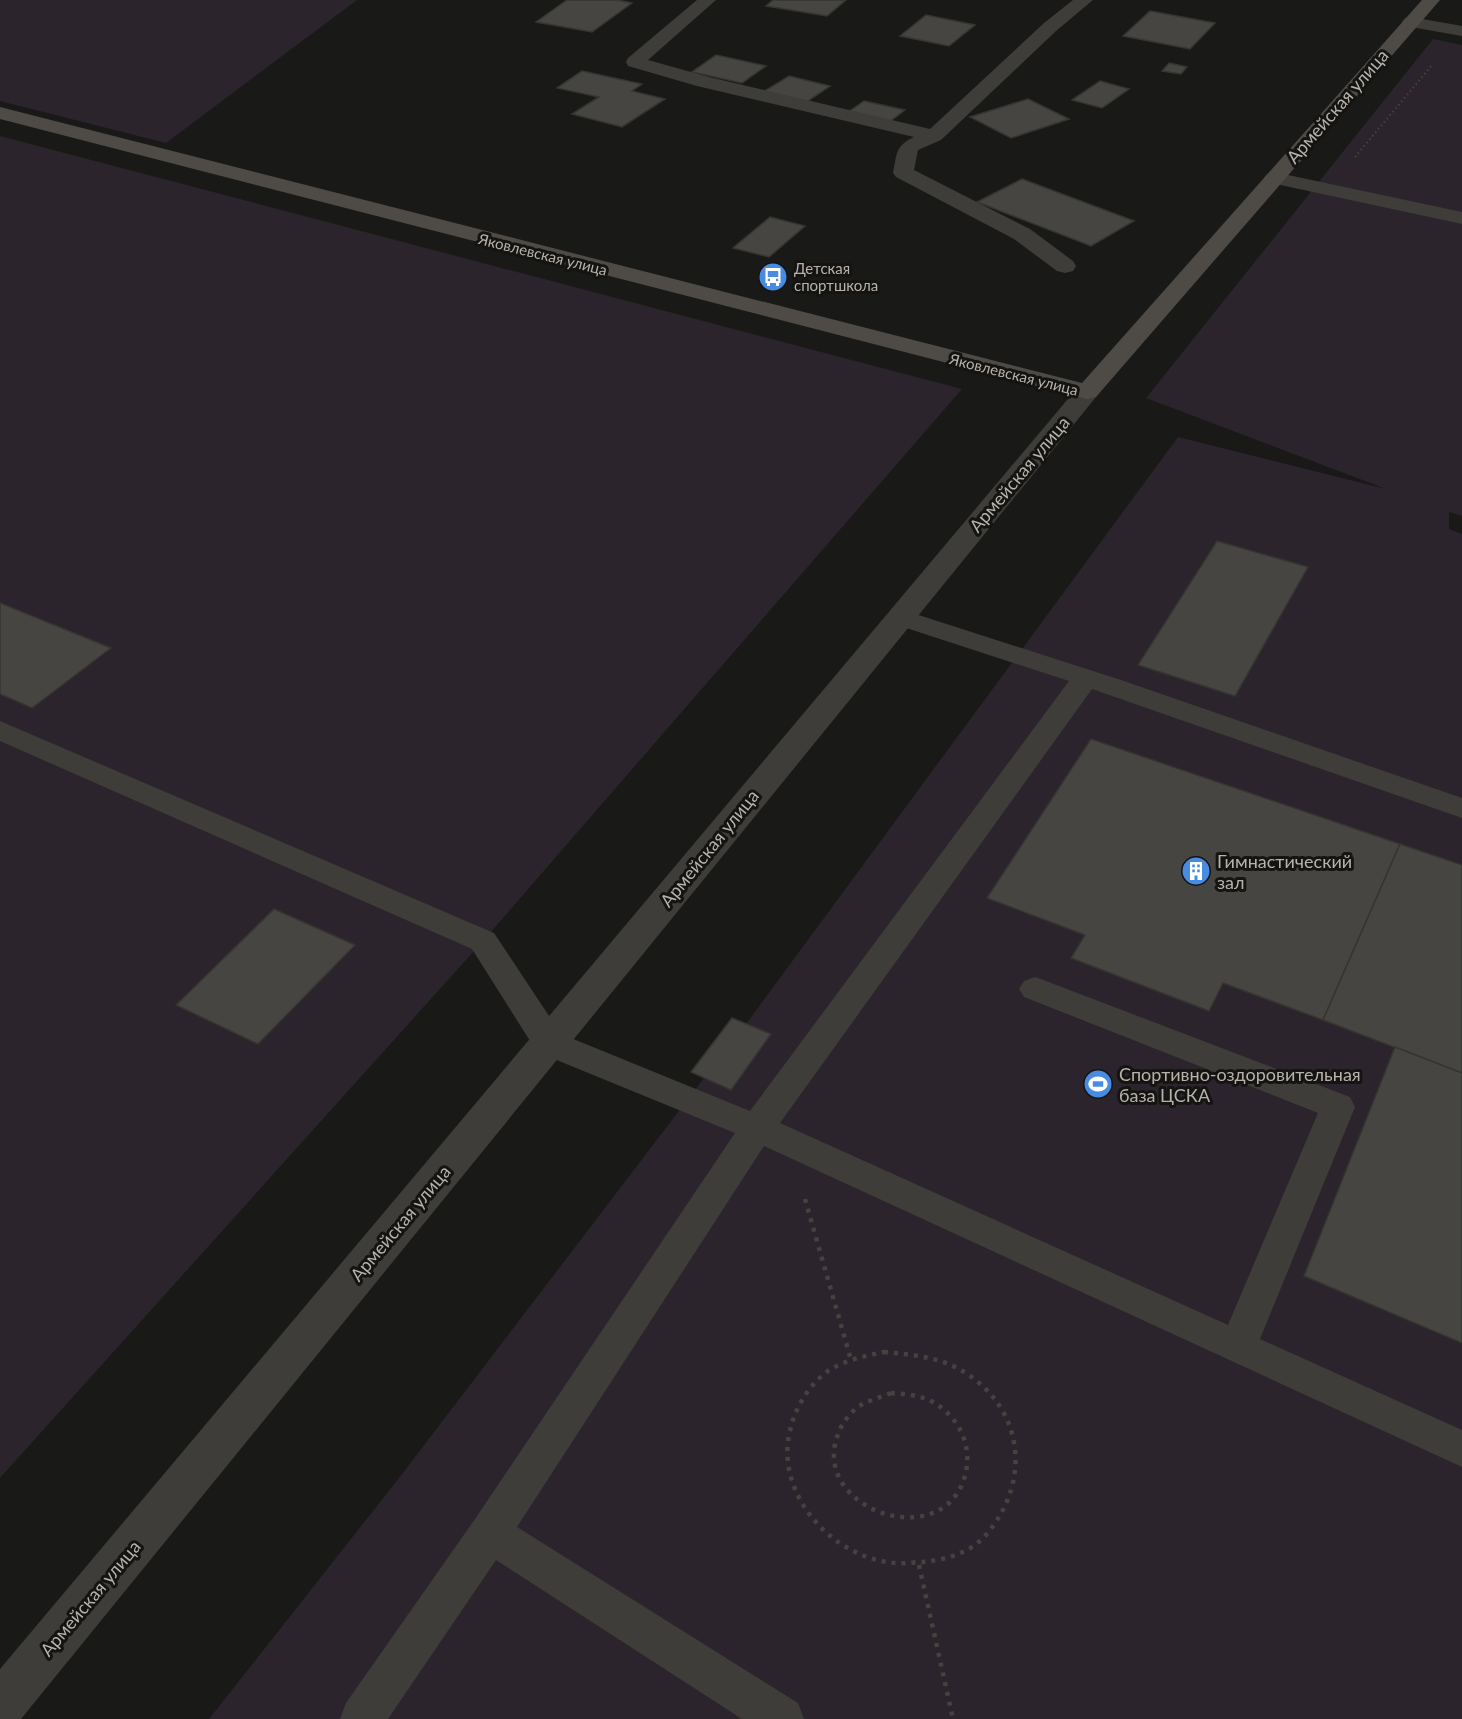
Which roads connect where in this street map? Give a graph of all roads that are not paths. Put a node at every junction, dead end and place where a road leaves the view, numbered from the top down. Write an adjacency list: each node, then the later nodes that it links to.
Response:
1 (707, 0): 7 (street)
2 (1084, 0): 7 (street)
3 (1431, 0): 4 (street, Армейская улица)
4 (1411, 22): 5 (street); 8 (street, Армейская улица)
5 (1461, 31)
6 (0, 113): 11 (street, Яковлевская улица)
7 (934, 136): 10 (street)
8 (1274, 178): 9 (street); 11 (street, Армейская улица)
9 (1462, 218)
10 (1065, 266)
11 (1087, 392): 12 (street, Армейская улица)
12 (900, 616): 13 (lane); 17 (street, Армейская улица)
13 (1085, 680): 15 (lane); 18 (lane)
14 (0, 730): 17 (lane)
15 (1462, 808)
16 (1035, 989): 19 (lane)
17 (549, 1043): 18 (lane); 22 (street, Армейская улица)
18 (773, 1135): 19 (lane); 21 (lane)
19 (1238, 1347): 20 (lane)
20 (1462, 1449)
21 (490, 1533): 23 (lane); 24 (lane)
22 (0, 1707)
23 (362, 1719)
24 (782, 1719)

